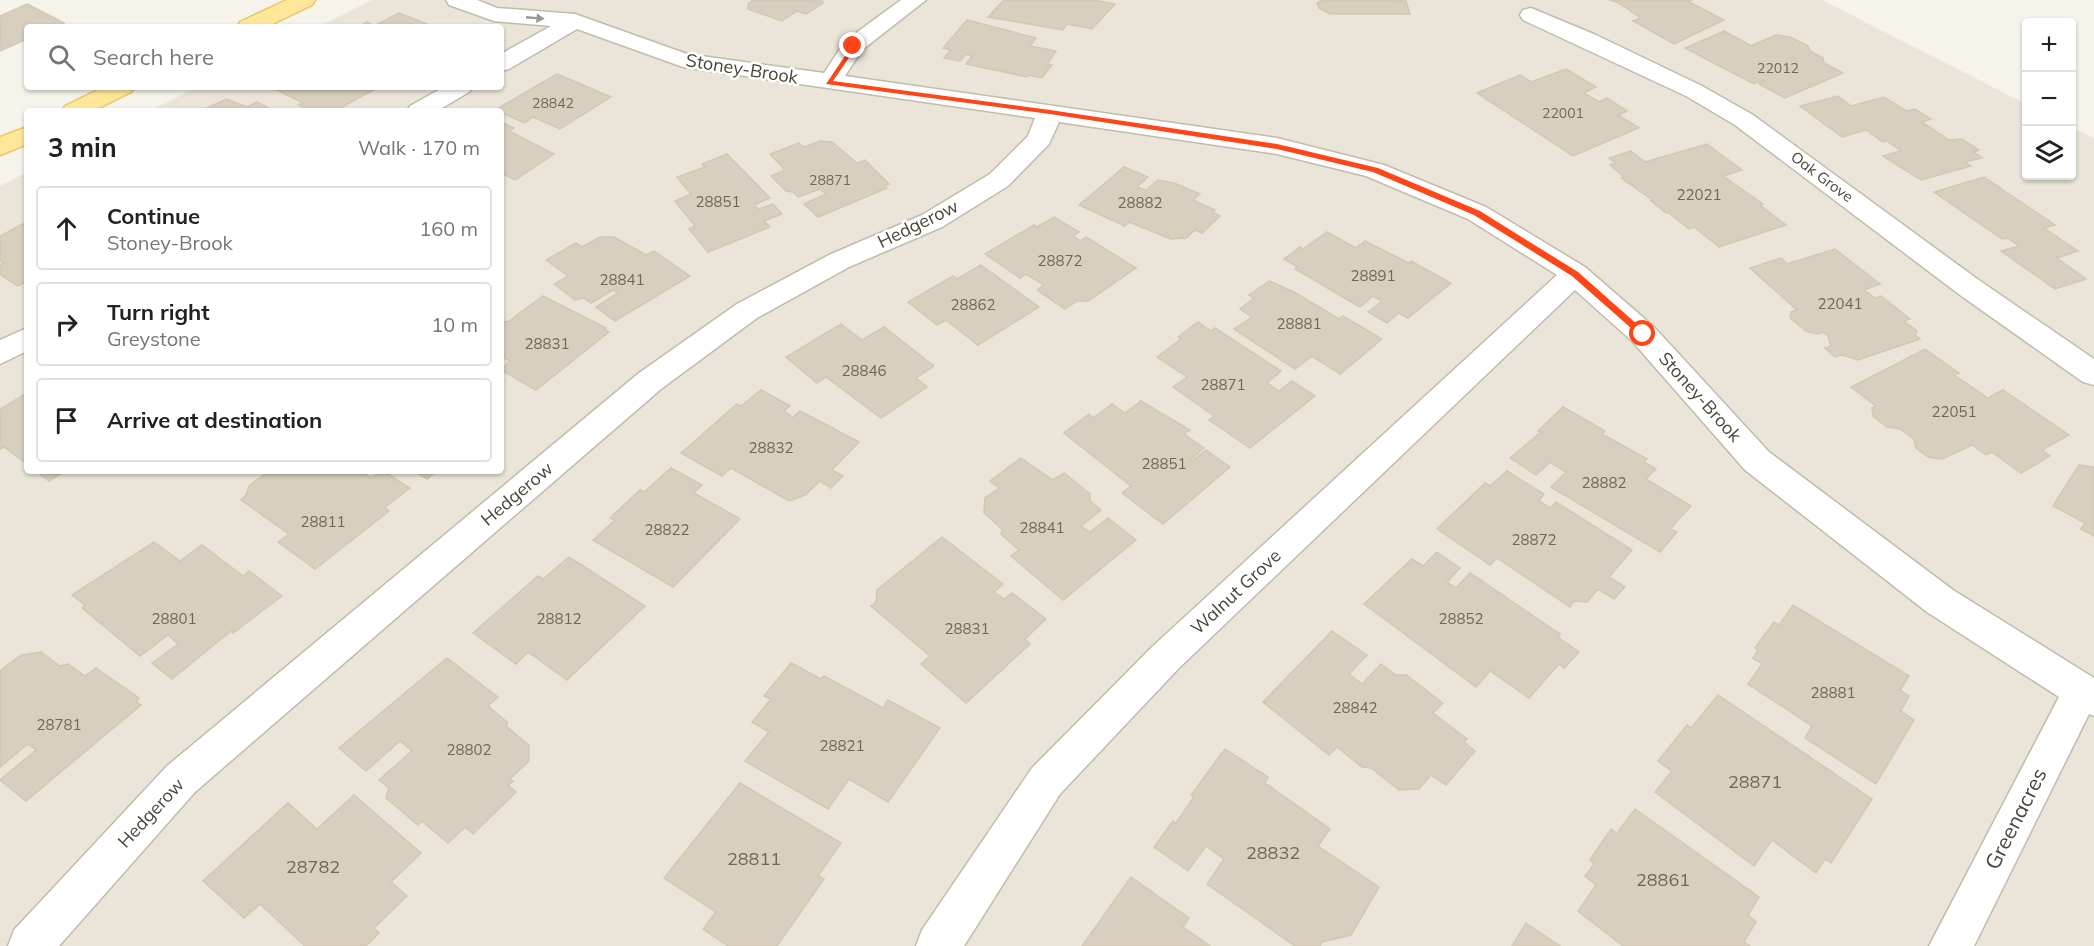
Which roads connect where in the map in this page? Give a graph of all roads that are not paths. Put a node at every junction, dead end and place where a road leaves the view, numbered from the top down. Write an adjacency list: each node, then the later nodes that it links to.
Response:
1 (304, 0): 6 (main road)
2 (915, 0): 8 (street)
3 (474, 2): 4 (street, Stoney-Brook, one-way to 4)
4 (566, 10): 7 (street); 8 (street, Stoney-Brook)
5 (1531, 15): 19 (street, Oak Grove)
6 (254, 24)
7 (504, 62)
8 (829, 83): 13 (street, Stoney-Brook)
9 (117, 90): 11 (main road)
10 (456, 90): 12 (street)
11 (80, 108)
12 (424, 108)
13 (1050, 112): 16 (street, Stoney-Brook); 21 (street, Hedgerow)
14 (24, 135): 15 (main road)
15 (0, 147)
16 (1575, 274): 20 (street, Stoney-Brook); 22 (street, Walnut Grove)
17 (24, 340): 18 (street)
18 (0, 353)
19 (2094, 374)
20 (2087, 695): 23 (street, Greenacres)
21 (30, 946)
22 (938, 946)
23 (1951, 946)

